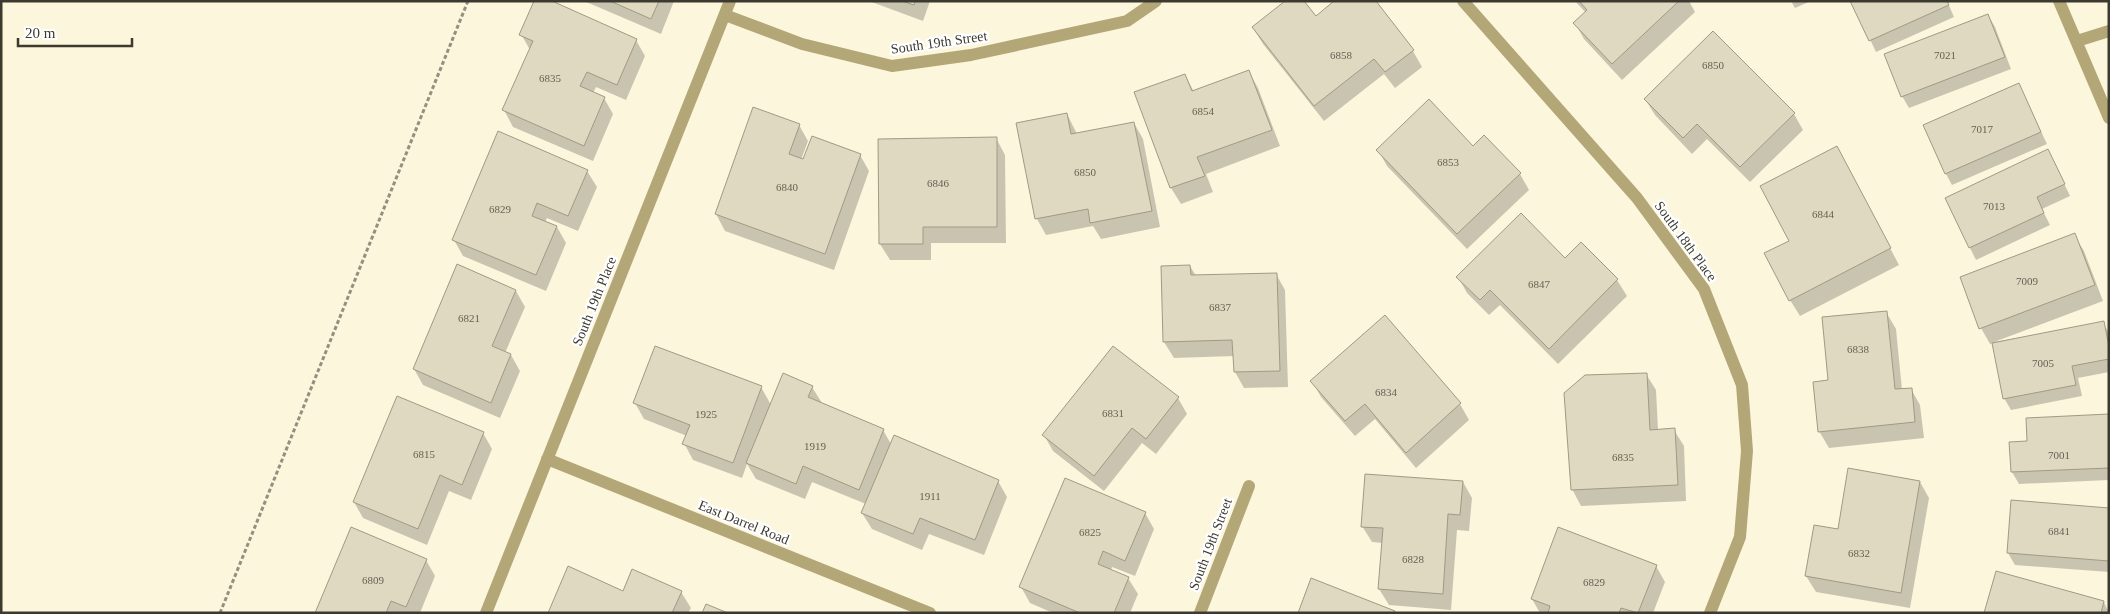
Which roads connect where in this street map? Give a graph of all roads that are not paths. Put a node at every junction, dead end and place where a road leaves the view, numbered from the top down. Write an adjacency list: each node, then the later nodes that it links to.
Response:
1 (730, 1): 5 (street, South 19th Place)
2 (1156, 1): 5 (street, South 19th Street)
3 (1463, 1): 14 (street, South 18th Place)
4 (2059, 1): 7 (street)
5 (725, 15): 9 (street, South 19th Place)
6 (2109, 31): 7 (street)
7 (2077, 41): 8 (street)
8 (2109, 118)
9 (547, 459): 11 (street, South 19th Place); 12 (street, East Darrel Road)
10 (1248, 486): 13 (street, South 19th Street)
11 (486, 613)
12 (930, 613)
13 (1200, 613)
14 (1710, 613)

